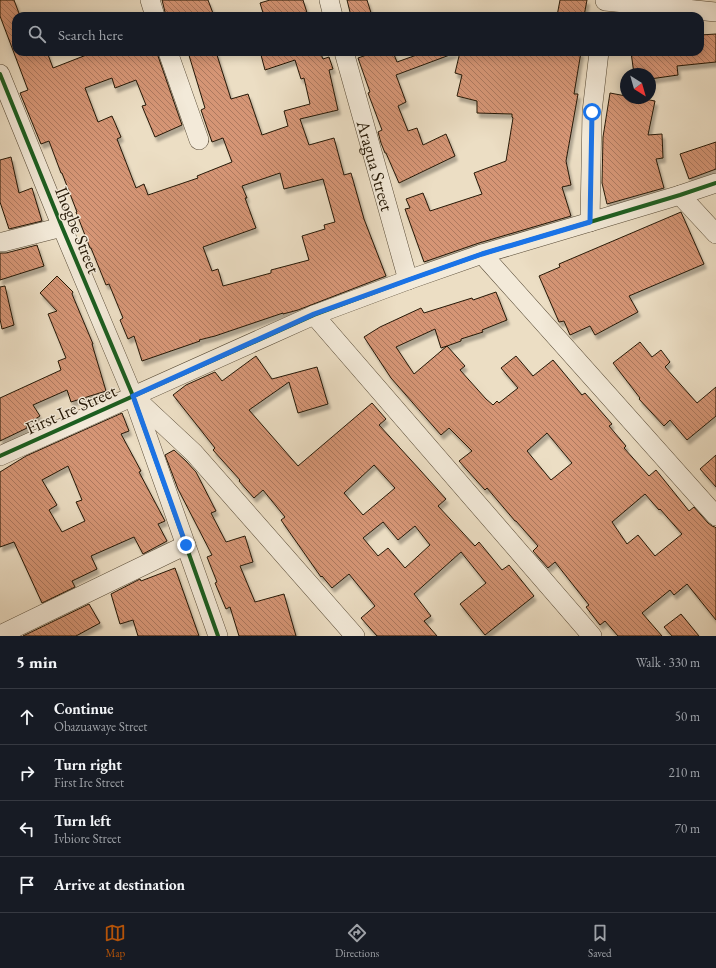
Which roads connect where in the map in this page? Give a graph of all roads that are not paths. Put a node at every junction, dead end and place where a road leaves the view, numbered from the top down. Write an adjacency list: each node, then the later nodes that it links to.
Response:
1 (150, 0): 4 (street)
2 (329, 0): 5 (street)
3 (605, 6): 6 (street)
4 (154, 12)
5 (332, 12)
6 (716, 12)
7 (169, 56): 11 (street)
8 (345, 56): 19 (street, Aragua Street)
9 (599, 56): 14 (street)
10 (0, 74): 15 (street, Ihogbe Street)
11 (199, 140)
12 (716, 183): 13 (street, First Ire Street)
13 (680, 195): 14 (street, First Ire Street); 16 (street)
14 (590, 222): 18 (street, First Ire Street)
15 (62, 227): 17 (street); 21 (street, Ihogbe Street)
16 (716, 234)
17 (0, 242)
18 (482, 254): 19 (street, First Ire Street); 23 (street)
19 (408, 280): 20 (street, First Ire Street)
20 (314, 314): 21 (street, First Ire Street); 28 (street)
21 (133, 396): 22 (street, First Ire Street); 24 (street, Ihogbe Street); 27 (street)
22 (0, 456)
23 (716, 516)
24 (186, 545): 25 (street); 26 (street, Ihogbe Street)
25 (0, 635)
26 (218, 636)
27 (355, 636)
28 (592, 636)

